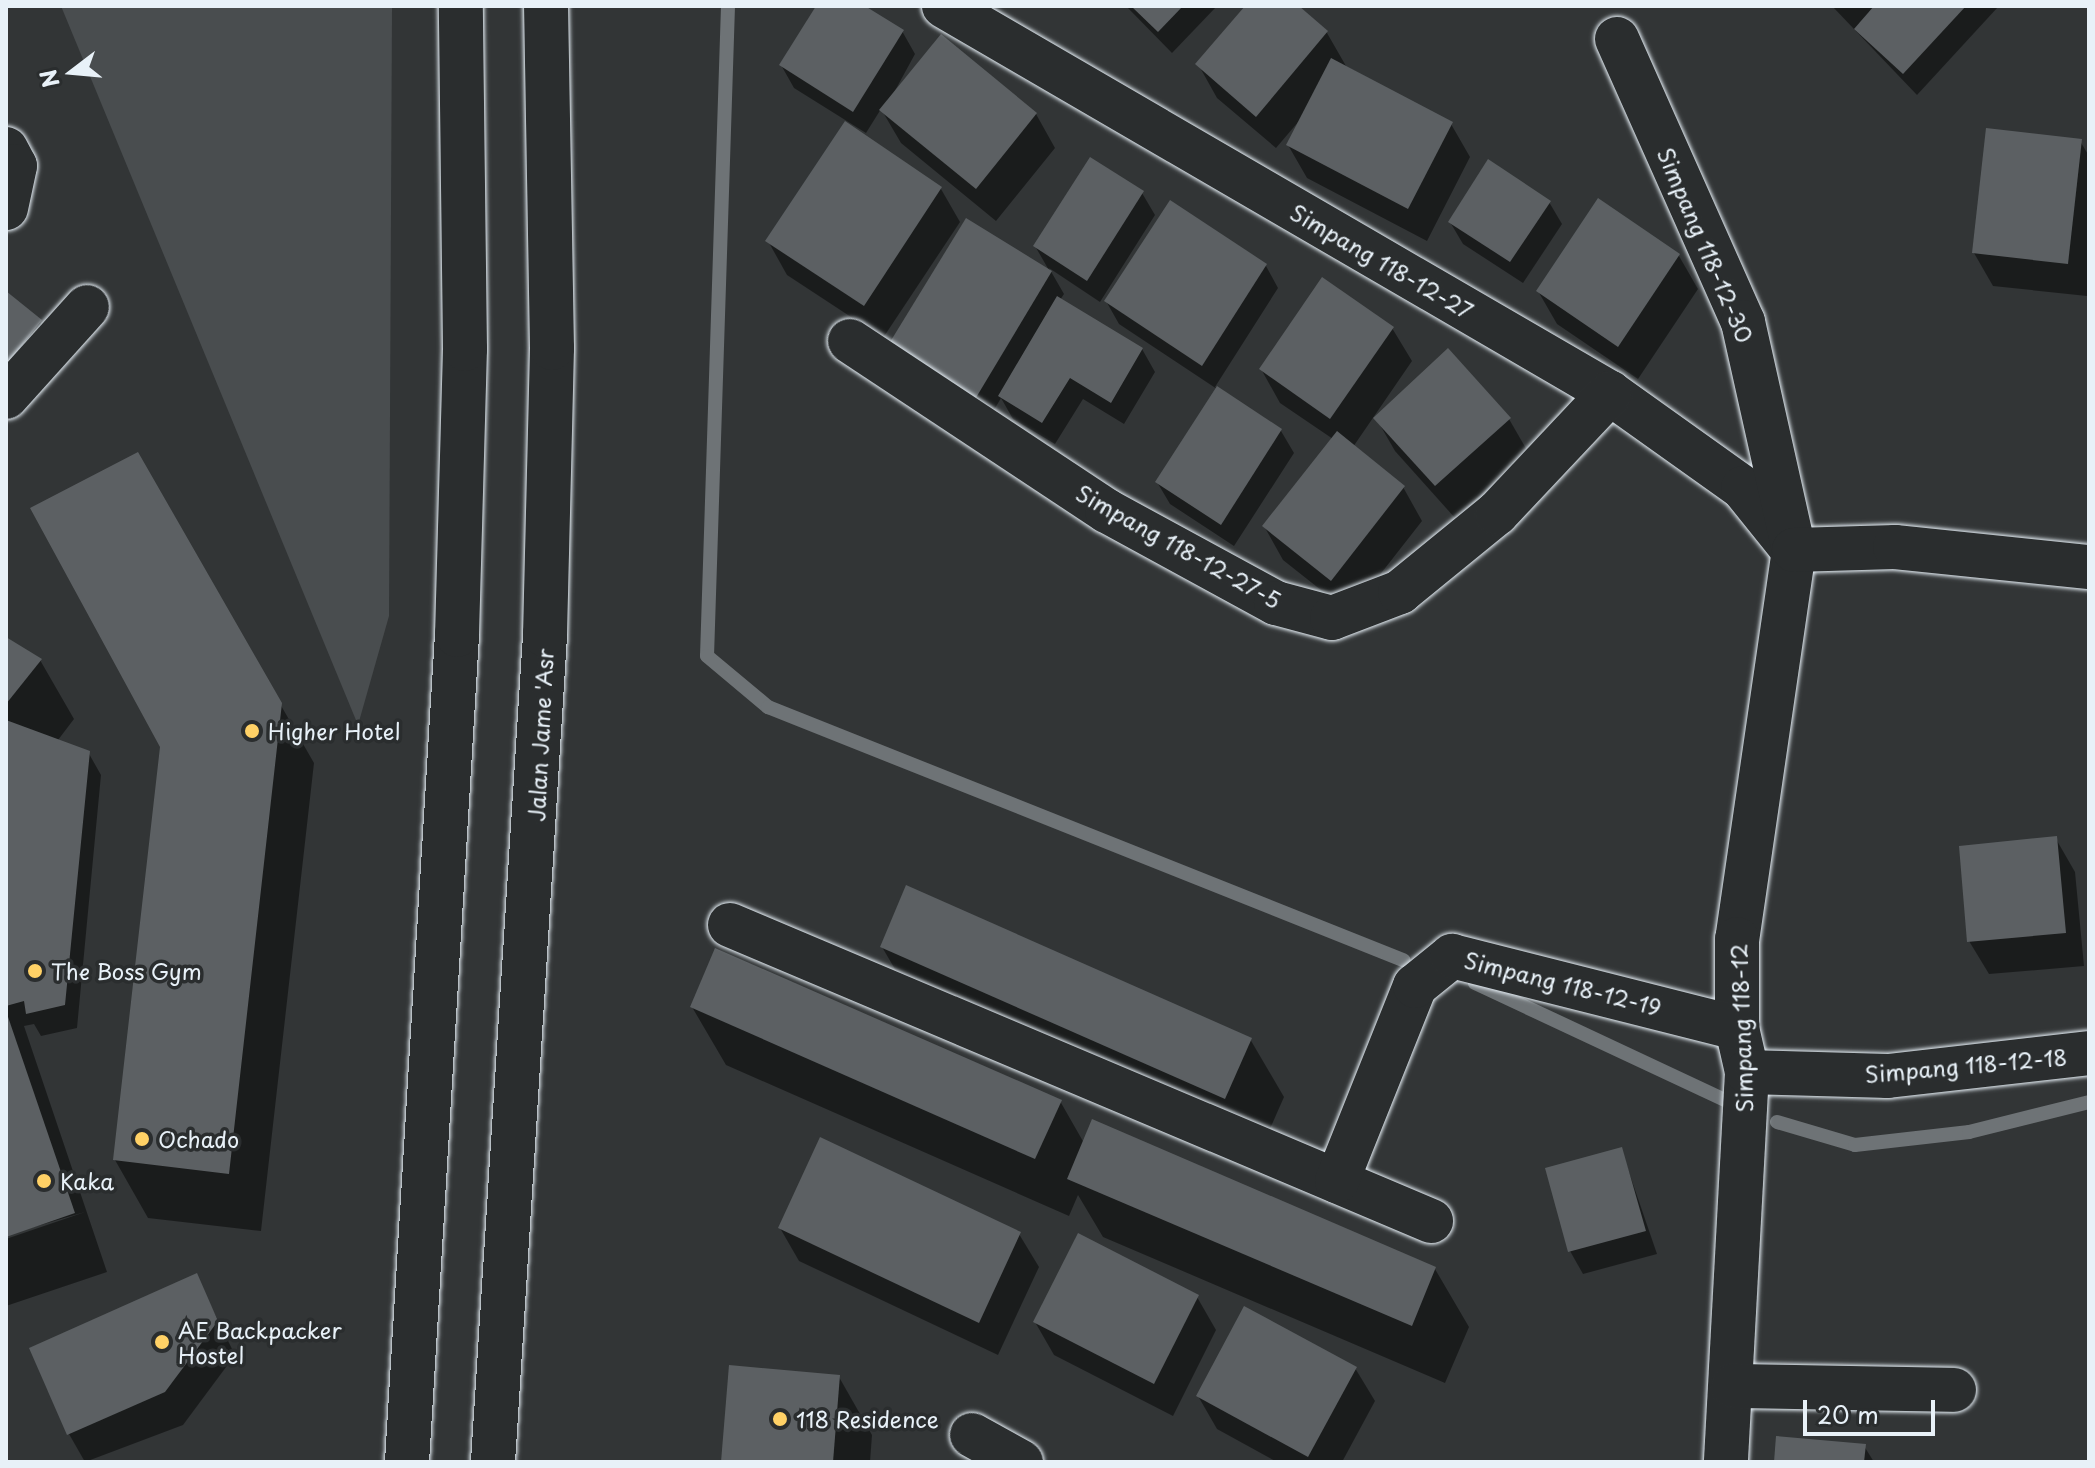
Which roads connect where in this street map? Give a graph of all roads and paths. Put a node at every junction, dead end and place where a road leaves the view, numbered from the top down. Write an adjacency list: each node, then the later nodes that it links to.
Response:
1 (461, 6): 19 (street)
2 (546, 6): 25 (street, Jalan Jame 'Asr)
3 (944, 6): 9 (street, Simpang 118-12-27)
4 (1617, 39): 11 (street, Simpang 118-12-30)
5 (6, 149): 6 (street)
6 (6, 208)
7 (87, 307): 10 (street)
8 (850, 341): 9 (street, Simpang 118-12-27-5)
9 (1610, 393): 11 (street, Simpang 118-12-27)
10 (6, 397)
11 (1794, 550): 12 (street); 14 (street, Simpang 118-12)
12 (2089, 567)
13 (730, 925): 17 (street)
14 (1737, 1028): 16 (street, Simpang 118-12); 17 (street, Simpang 118-12-19)
15 (2089, 1053): 16 (street, Simpang 118-12-18)
16 (1747, 1072): 20 (street, Simpang 118-12)
17 (1337, 1181): 18 (street)
18 (1431, 1221)
19 (415, 1350): 23 (street); 24 (street)
20 (1733, 1386): 21 (street); 27 (street, Simpang 118-12)
21 (1954, 1390)
22 (972, 1435): 26 (street)
23 (375, 1462)
24 (407, 1462)
25 (493, 1462)
26 (1021, 1462)
27 (1726, 1462)

